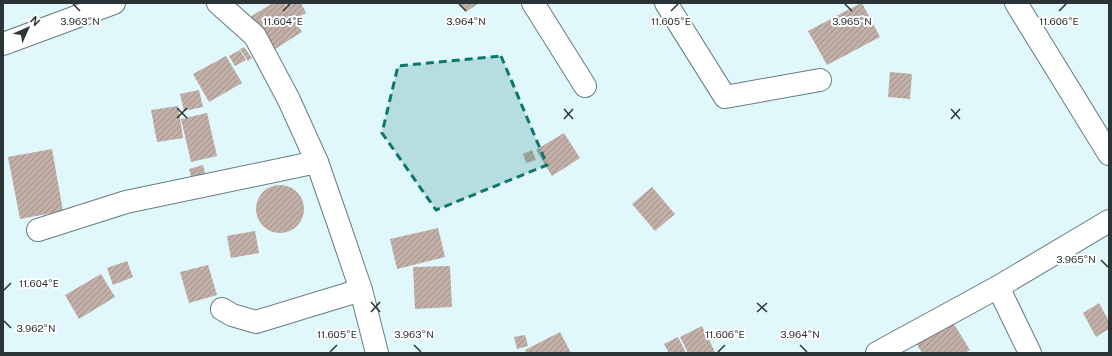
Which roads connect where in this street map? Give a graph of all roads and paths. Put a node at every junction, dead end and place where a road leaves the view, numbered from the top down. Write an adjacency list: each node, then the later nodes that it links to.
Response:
1 (114, 3): 6 (street)
2 (218, 3): 10 (street)
3 (533, 3): 8 (street)
4 (666, 3): 7 (street)
5 (1016, 3): 9 (street)
6 (3, 44)
7 (820, 80)
8 (584, 86)
9 (1109, 154)
10 (316, 162): 12 (street); 14 (street)
11 (1109, 221): 13 (street)
12 (38, 230)
13 (998, 287): 17 (street); 18 (street)
14 (361, 290): 15 (street); 16 (street)
15 (222, 309)
16 (377, 353)
17 (878, 353)
18 (1030, 353)

